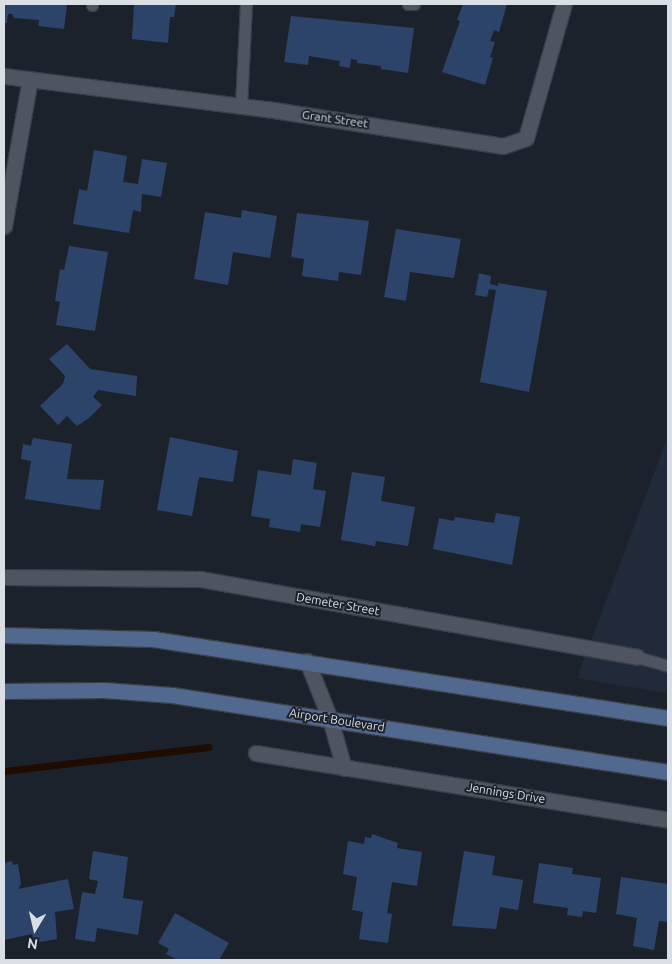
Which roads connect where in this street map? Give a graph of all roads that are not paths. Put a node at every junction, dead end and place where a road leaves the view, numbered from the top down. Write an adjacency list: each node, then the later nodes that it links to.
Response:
1 (246, 4): 7 (lane)
2 (408, 4): 3 (lane)
3 (414, 4)
4 (564, 4): 7 (street, Grant Street)
5 (4, 76): 6 (street, Grant Street)
6 (30, 79): 7 (street, Grant Street); 8 (street)
7 (241, 106)
8 (4, 226)
9 (4, 576): 11 (street, Demeter Street)
10 (4, 636): 12 (main road)
11 (638, 657): 13 (lane, Demeter Street)
12 (307, 661): 15 (street); 16 (main road)
13 (668, 666)
14 (4, 691): 15 (main road, Airport Boulevard)
15 (330, 718): 18 (street); 19 (main road, Airport Boulevard)
16 (668, 718)
17 (256, 753): 18 (street, Jennings Drive)
18 (344, 768): 20 (street, Jennings Drive)
19 (668, 772)
20 (668, 820)

